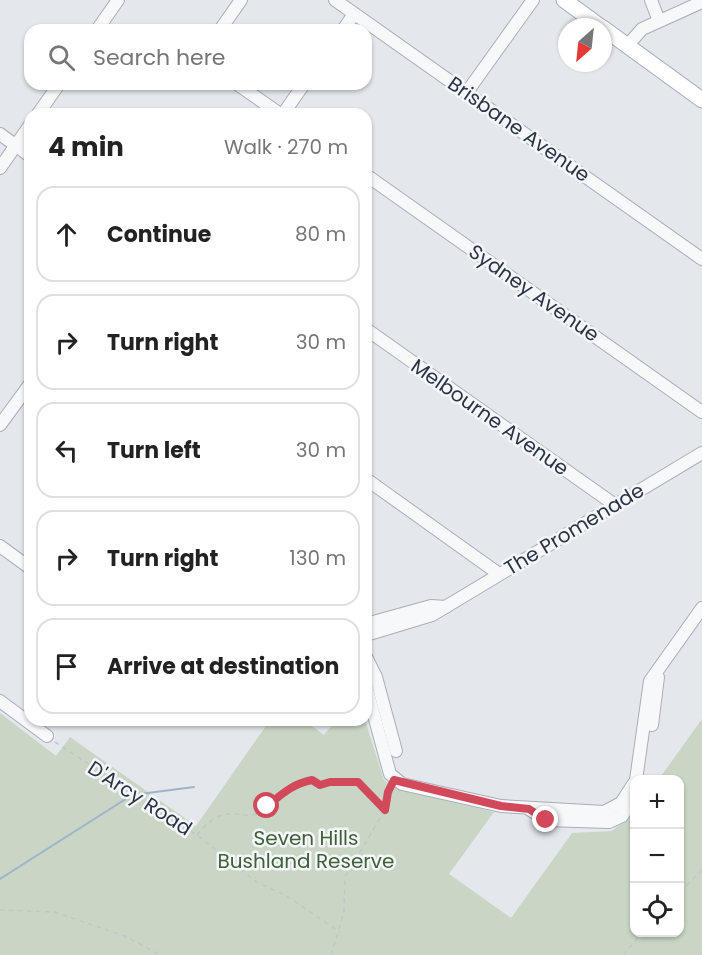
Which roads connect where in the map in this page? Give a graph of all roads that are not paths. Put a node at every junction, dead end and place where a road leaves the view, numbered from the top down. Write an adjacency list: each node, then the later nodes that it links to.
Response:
1 (118, 0): 11 (street)
2 (241, 0): 12 (street)
3 (335, 0): 8 (street, Brisbane Avenue)
4 (532, 0): 21 (street)
5 (564, 0): 9 (main road)
6 (651, 0): 10 (street)
7 (702, 2): 10 (street)
8 (354, 14): 13 (street); 14 (street, Brisbane Avenue)
9 (588, 18)
10 (659, 21): 17 (street)
11 (101, 24)
12 (224, 24)
13 (347, 24)
14 (368, 24)
15 (372, 26): 21 (street, Brisbane Avenue)
16 (612, 35): 17 (main road)
17 (627, 46): 22 (main road)
18 (55, 90): 23 (street)
19 (246, 90): 24 (street)
20 (299, 90): 25 (street)
21 (467, 92): 32 (street, Brisbane Avenue)
22 (702, 100)
23 (42, 108)
24 (272, 108)
25 (286, 108)
26 (24, 133): 28 (street)
27 (0, 134): 28 (street)
28 (15, 146): 29 (street); 30 (street)
29 (24, 152)
30 (0, 168)
31 (372, 179): 35 (street, Sydney Avenue)
32 (702, 259)
33 (372, 333): 39 (street, Melbourne Avenue)
34 (24, 394): 36 (street)
35 (702, 412)
36 (0, 425)
37 (702, 453): 39 (street, The Promenade)
38 (372, 483): 42 (street)
39 (615, 505): 42 (street, The Promenade)
40 (0, 546): 41 (street)
41 (24, 564)
42 (499, 574): 43 (street, The Promenade)
43 (446, 607): 45 (street, The Promenade); 46 (street, The Promenade)
44 (702, 608): 47 (street)
45 (372, 622)
46 (372, 633)
47 (663, 662): 55 (street); 56 (street)
48 (372, 669): 54 (street)
49 (0, 701): 51 (street)
50 (372, 708): 59 (street)
51 (24, 719)
52 (34, 726): 53 (street)
53 (47, 736)
54 (396, 751)
55 (636, 775)
56 (645, 775)
57 (630, 789): 59 (street)
58 (630, 805): 59 (street)
59 (529, 809)

